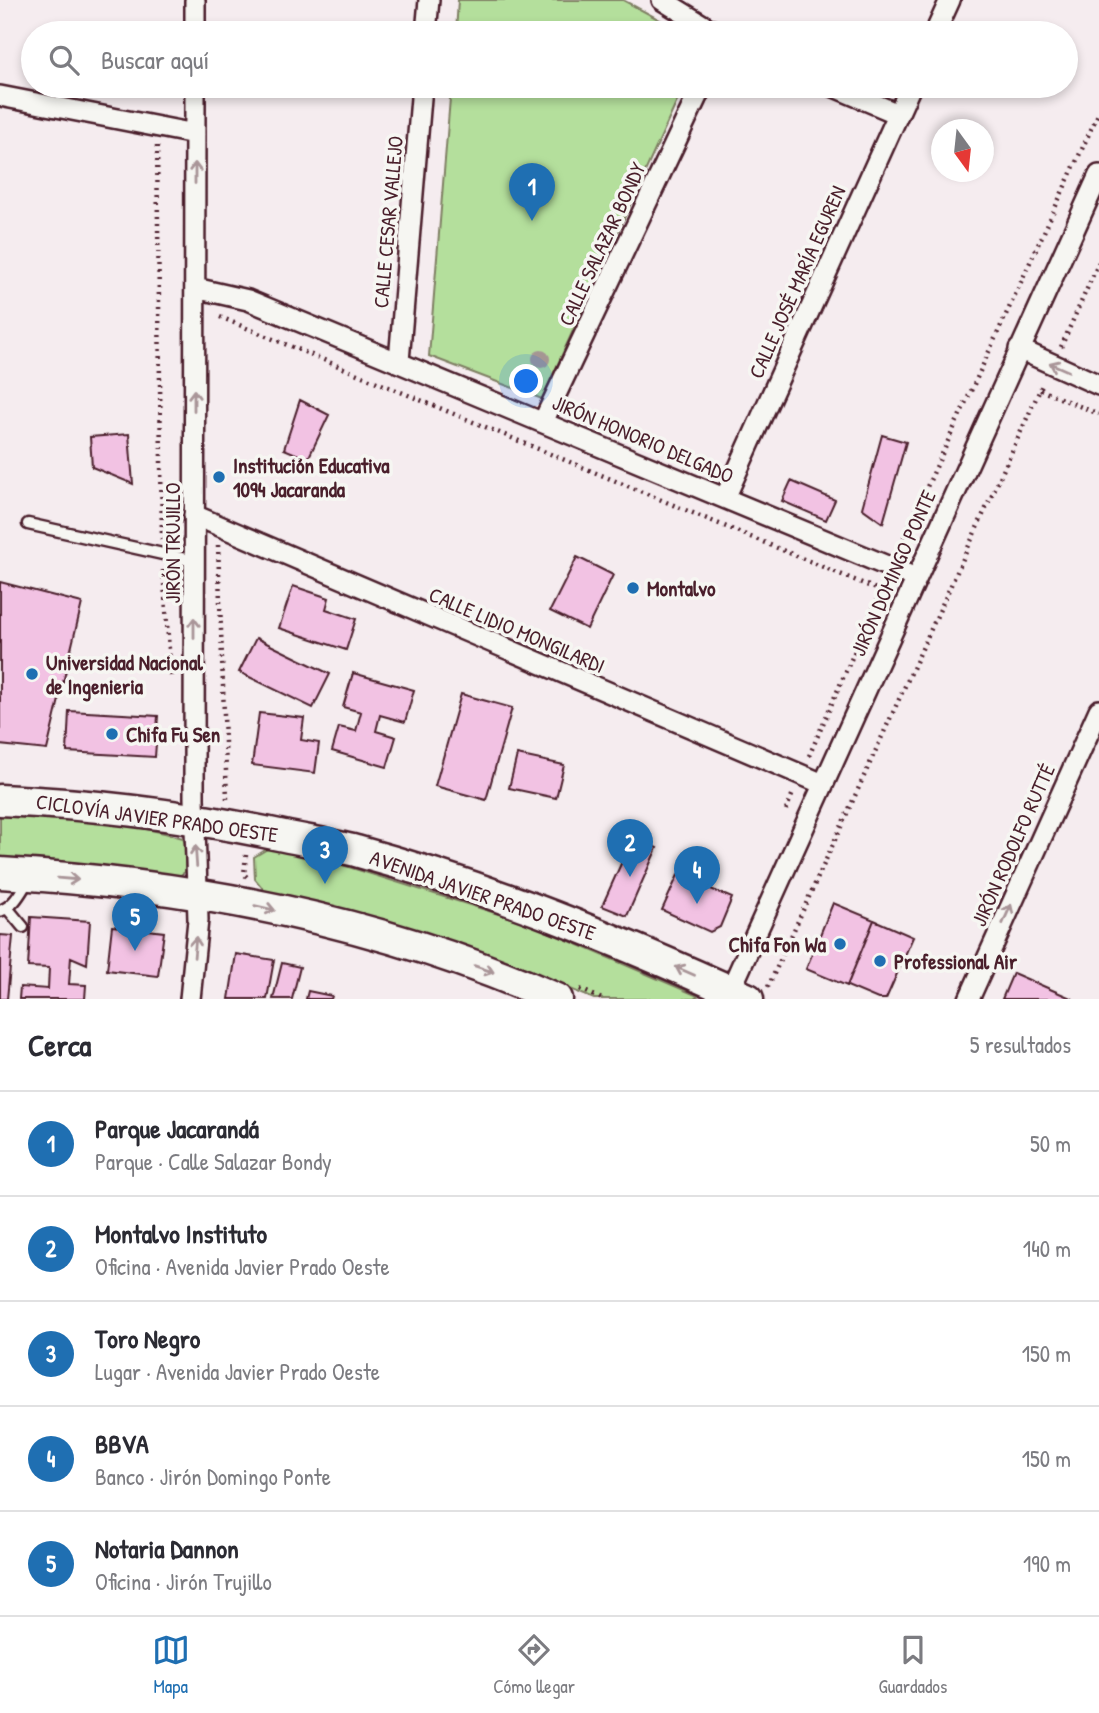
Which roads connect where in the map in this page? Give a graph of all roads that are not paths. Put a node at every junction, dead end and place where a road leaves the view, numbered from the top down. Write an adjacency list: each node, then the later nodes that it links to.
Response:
1 (195, 0): 5 (street)
2 (429, 0): 6 (street)
3 (662, 0): 7 (street)
4 (950, 0): 8 (street)
5 (195, 21)
6 (427, 21)
7 (696, 21)
8 (940, 21)
9 (0, 96): 16 (street)
10 (195, 98): 16 (street, JIRÓN TRUJILLO)
11 (421, 98): 20 (street, CALLE CESAR VALLEJO)
12 (696, 98): 22 (street, CALLE SALAZAR BONDY)
13 (860, 98): 15 (street)
14 (905, 98): 15 (street, CALLE JOSÉ MARÍA EGUREN)
15 (898, 114): 23 (street, CALLE JOSÉ MARÍA EGUREN)
16 (195, 134): 18 (street, JIRÓN TRUJILLO, one-way to 16)
17 (1099, 174): 19 (street, JIRÓN DOMINGO PONTE)
18 (195, 288): 20 (street, JIRÓN HONORIO DELGADO); 24 (street, JIRÓN TRUJILLO, one-way to 18)
19 (1019, 349): 21 (street, one-way to 19); 27 (street, JIRÓN DOMINGO PONTE)
20 (399, 361): 22 (street, JIRÓN HONORIO DELGADO)
21 (1099, 385)
22 (543, 422): 23 (street, JIRÓN HONORIO DELGADO)
23 (725, 498): 27 (street, JIRÓN HONORIO DELGADO)
24 (194, 515): 26 (street, JIRÓN TRUJILLO); 29 (street, CALLE LIDIO MONGILARDI)
25 (28, 524): 26 (lane)
26 (194, 561): 31 (street, JIRÓN TRUJILLO, one-way to 26)
27 (916, 578): 29 (street, JIRÓN DOMINGO PONTE)
28 (1099, 710): 40 (street, JIRÓN RODOLFO RUTTÉ, one-way to 28)
29 (823, 784): 37 (street, JIRÓN DOMINGO PONTE)
30 (0, 800): 31 (main road, AVENIDA JAVIER PRADO OESTE)
31 (194, 818): 34 (street, JIRÓN TRUJILLO, one-way to 31); 37 (main road, AVENIDA JAVIER PRADO OESTE, one-way to 31)
32 (0, 873): 33 (main road)
33 (31, 875): 34 (main road, one-way to 34); 35 (lane)
34 (198, 894): 38 (street, JIRÓN TRUJILLO, one-way to 34); 39 (main road, one-way to 39)
35 (4, 910): 36 (lane)
36 (23, 928)
37 (748, 994)
38 (190, 999)
39 (557, 999)
40 (969, 999)

